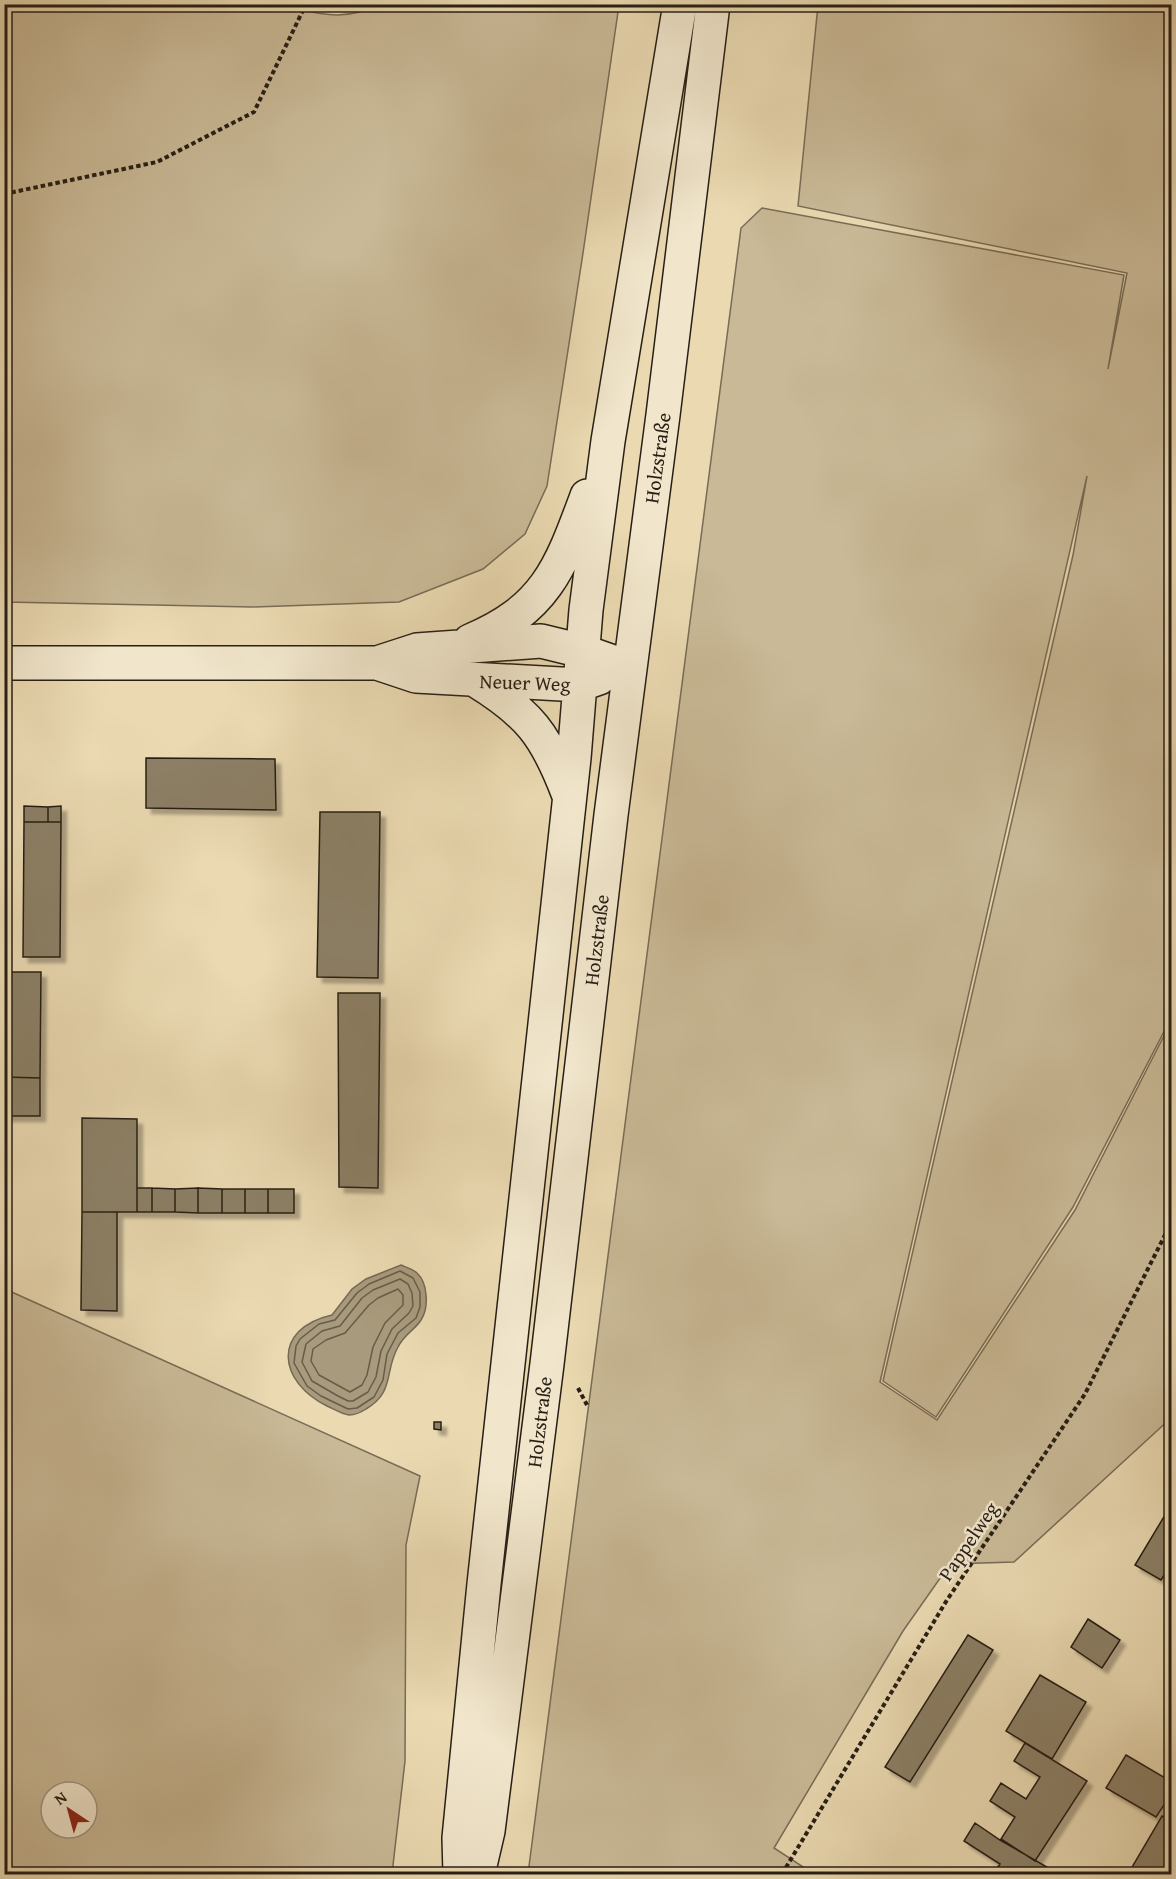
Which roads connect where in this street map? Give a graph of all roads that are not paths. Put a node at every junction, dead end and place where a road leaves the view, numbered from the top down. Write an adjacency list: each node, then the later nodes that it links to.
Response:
1 (680, 4): 3 (main road, Holzstraße)
2 (713, 4): 8 (main road, Holzstraße)
3 (608, 441): 4 (main road); 5 (main road, Holzstraße)
4 (457, 646): 5 (main road, Neuer Weg); 7 (main road, Neuer Weg)
5 (582, 651): 8 (main road, Neuer Weg); 10 (main road, Holzstraße)
6 (4, 663): 7 (main road, Neuer Weg)
7 (377, 663): 9 (main road, Neuer Weg)
8 (630, 668): 10 (main road, Neuer Weg); 13 (main road, Holzstraße)
9 (475, 680): 10 (main road, Neuer Weg); 11 (main road)
10 (579, 685): 11 (main road, Holzstraße)
11 (570, 797): 12 (main road, Holzstraße)
12 (460, 1875)
13 (478, 1875)

